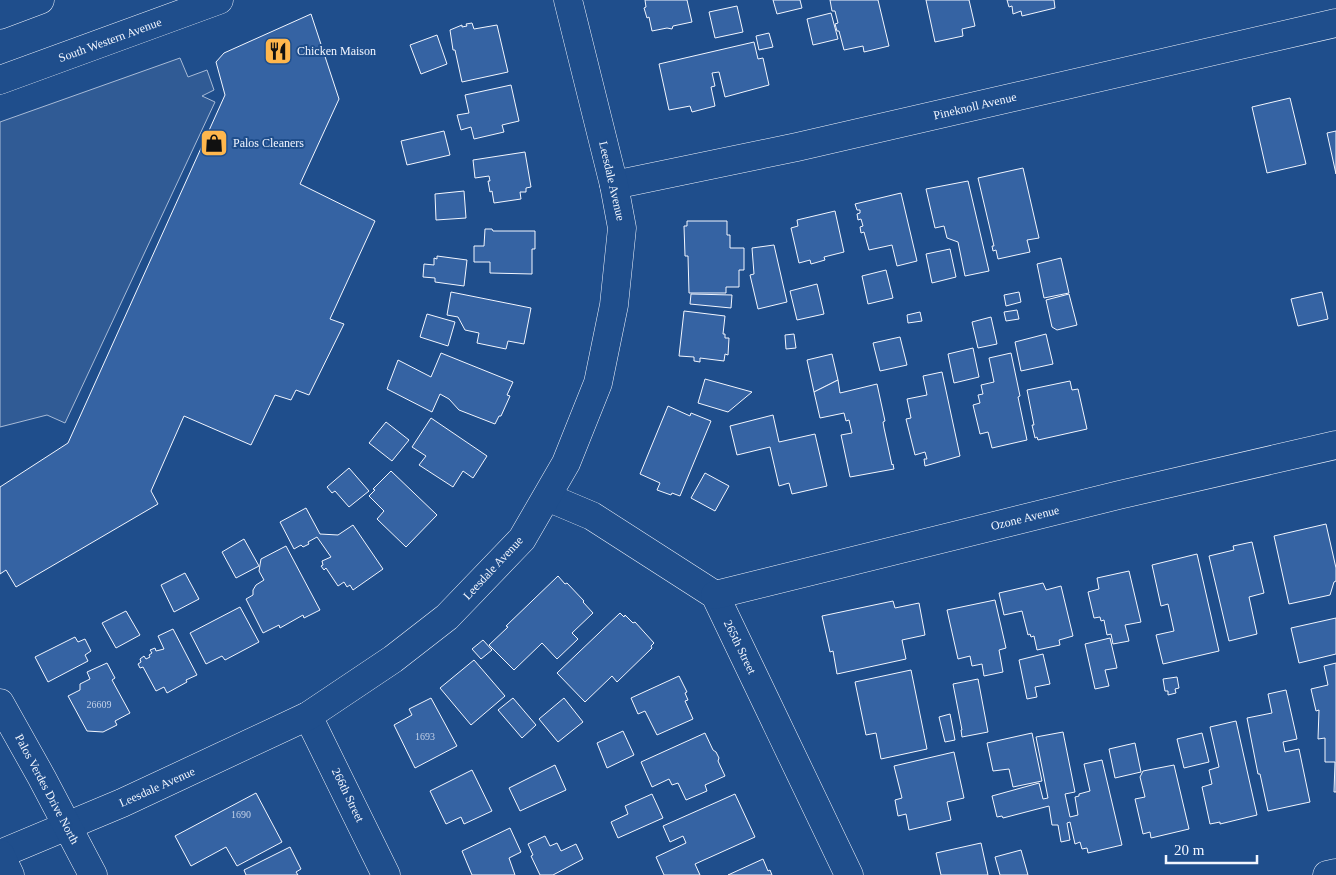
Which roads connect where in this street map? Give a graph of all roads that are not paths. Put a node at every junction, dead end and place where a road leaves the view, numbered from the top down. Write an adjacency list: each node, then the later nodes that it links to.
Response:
1 (40, 0): 4 (street)
2 (219, 0): 6 (street, South Western Avenue)
3 (568, 0): 7 (street, Leesdale Avenue)
4 (0, 15)
5 (1336, 23): 7 (street, Pineknoll Avenue)
6 (0, 80)
7 (614, 185): 9 (street, Leesdale Avenue)
8 (1336, 445): 10 (street, Ozone Avenue)
9 (547, 497): 10 (street); 12 (street, Leesdale Avenue)
10 (715, 595): 19 (street, 265th Street)
11 (0, 703): 13 (street, Palos Verdes Drive North)
12 (308, 716): 13 (street, Leesdale Avenue); 18 (street, 266th Street)
13 (68, 827): 14 (street, Leesdale Avenue); 17 (street, Palos Verdes Drive North)
14 (0, 854): 16 (street)
15 (1336, 873): 20 (street)
16 (10, 875)
17 (93, 875)
18 (386, 875)
19 (849, 875)
20 (1327, 875)

